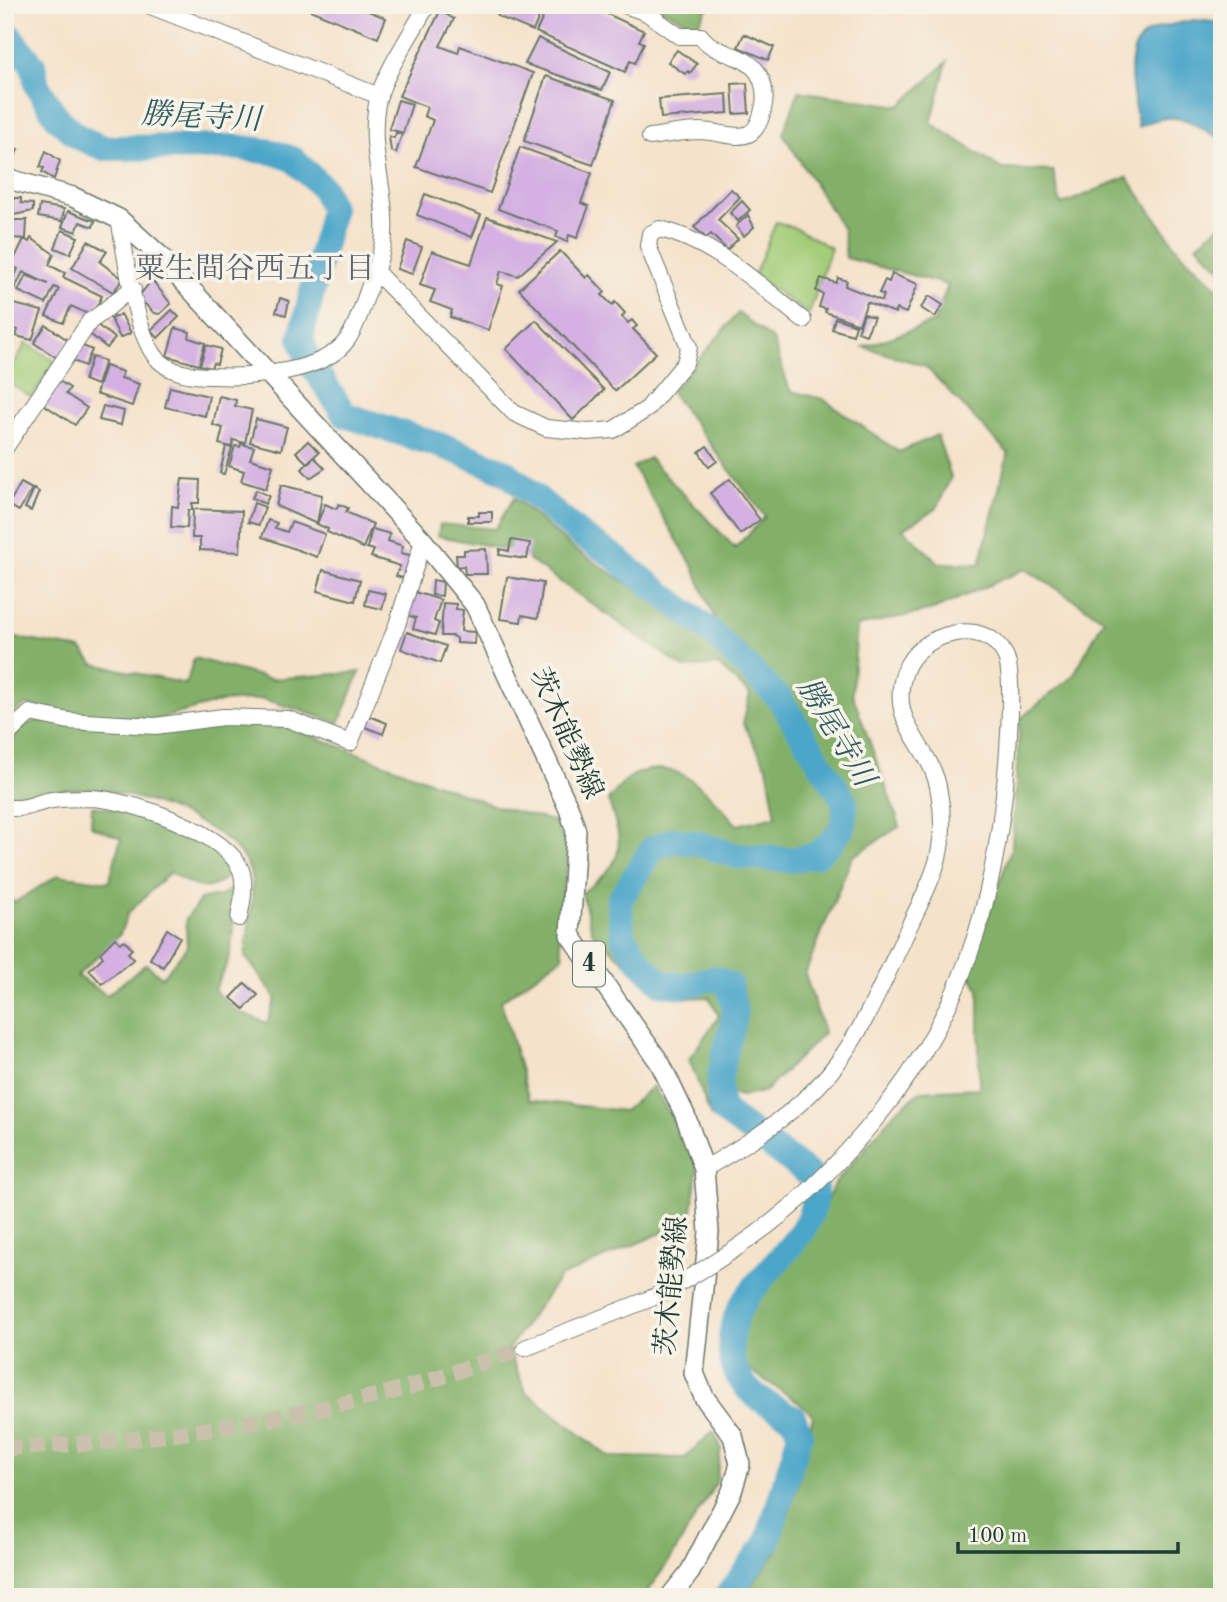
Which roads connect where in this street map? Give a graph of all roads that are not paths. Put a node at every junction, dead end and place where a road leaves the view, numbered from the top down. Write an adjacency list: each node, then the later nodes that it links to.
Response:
1 (148, 5): 4 (street)
2 (427, 5): 5 (street)
3 (625, 5): 6 (street)
4 (174, 10): 5 (street)
5 (379, 96): 9 (street)
6 (650, 136)
7 (10, 183): 8 (main road, 茨木能勢線 / 4)
8 (120, 219): 10 (street); 12 (main road, 茨木能勢線 / 4)
9 (375, 271): 11 (street); 12 (street)
10 (133, 289): 12 (street); 13 (street)
11 (803, 320)
12 (269, 374): 14 (main road, 茨木能勢線 / 4)
13 (5, 448)
14 (424, 541): 15 (street); 18 (main road, 茨木能勢線 / 4)
15 (5, 737)
16 (5, 807): 17 (street)
17 (239, 918)
18 (704, 1169): 19 (street, bridge); 20 (main road, 茨木能勢線 / 4)
19 (525, 1348)
20 (670, 1597)

